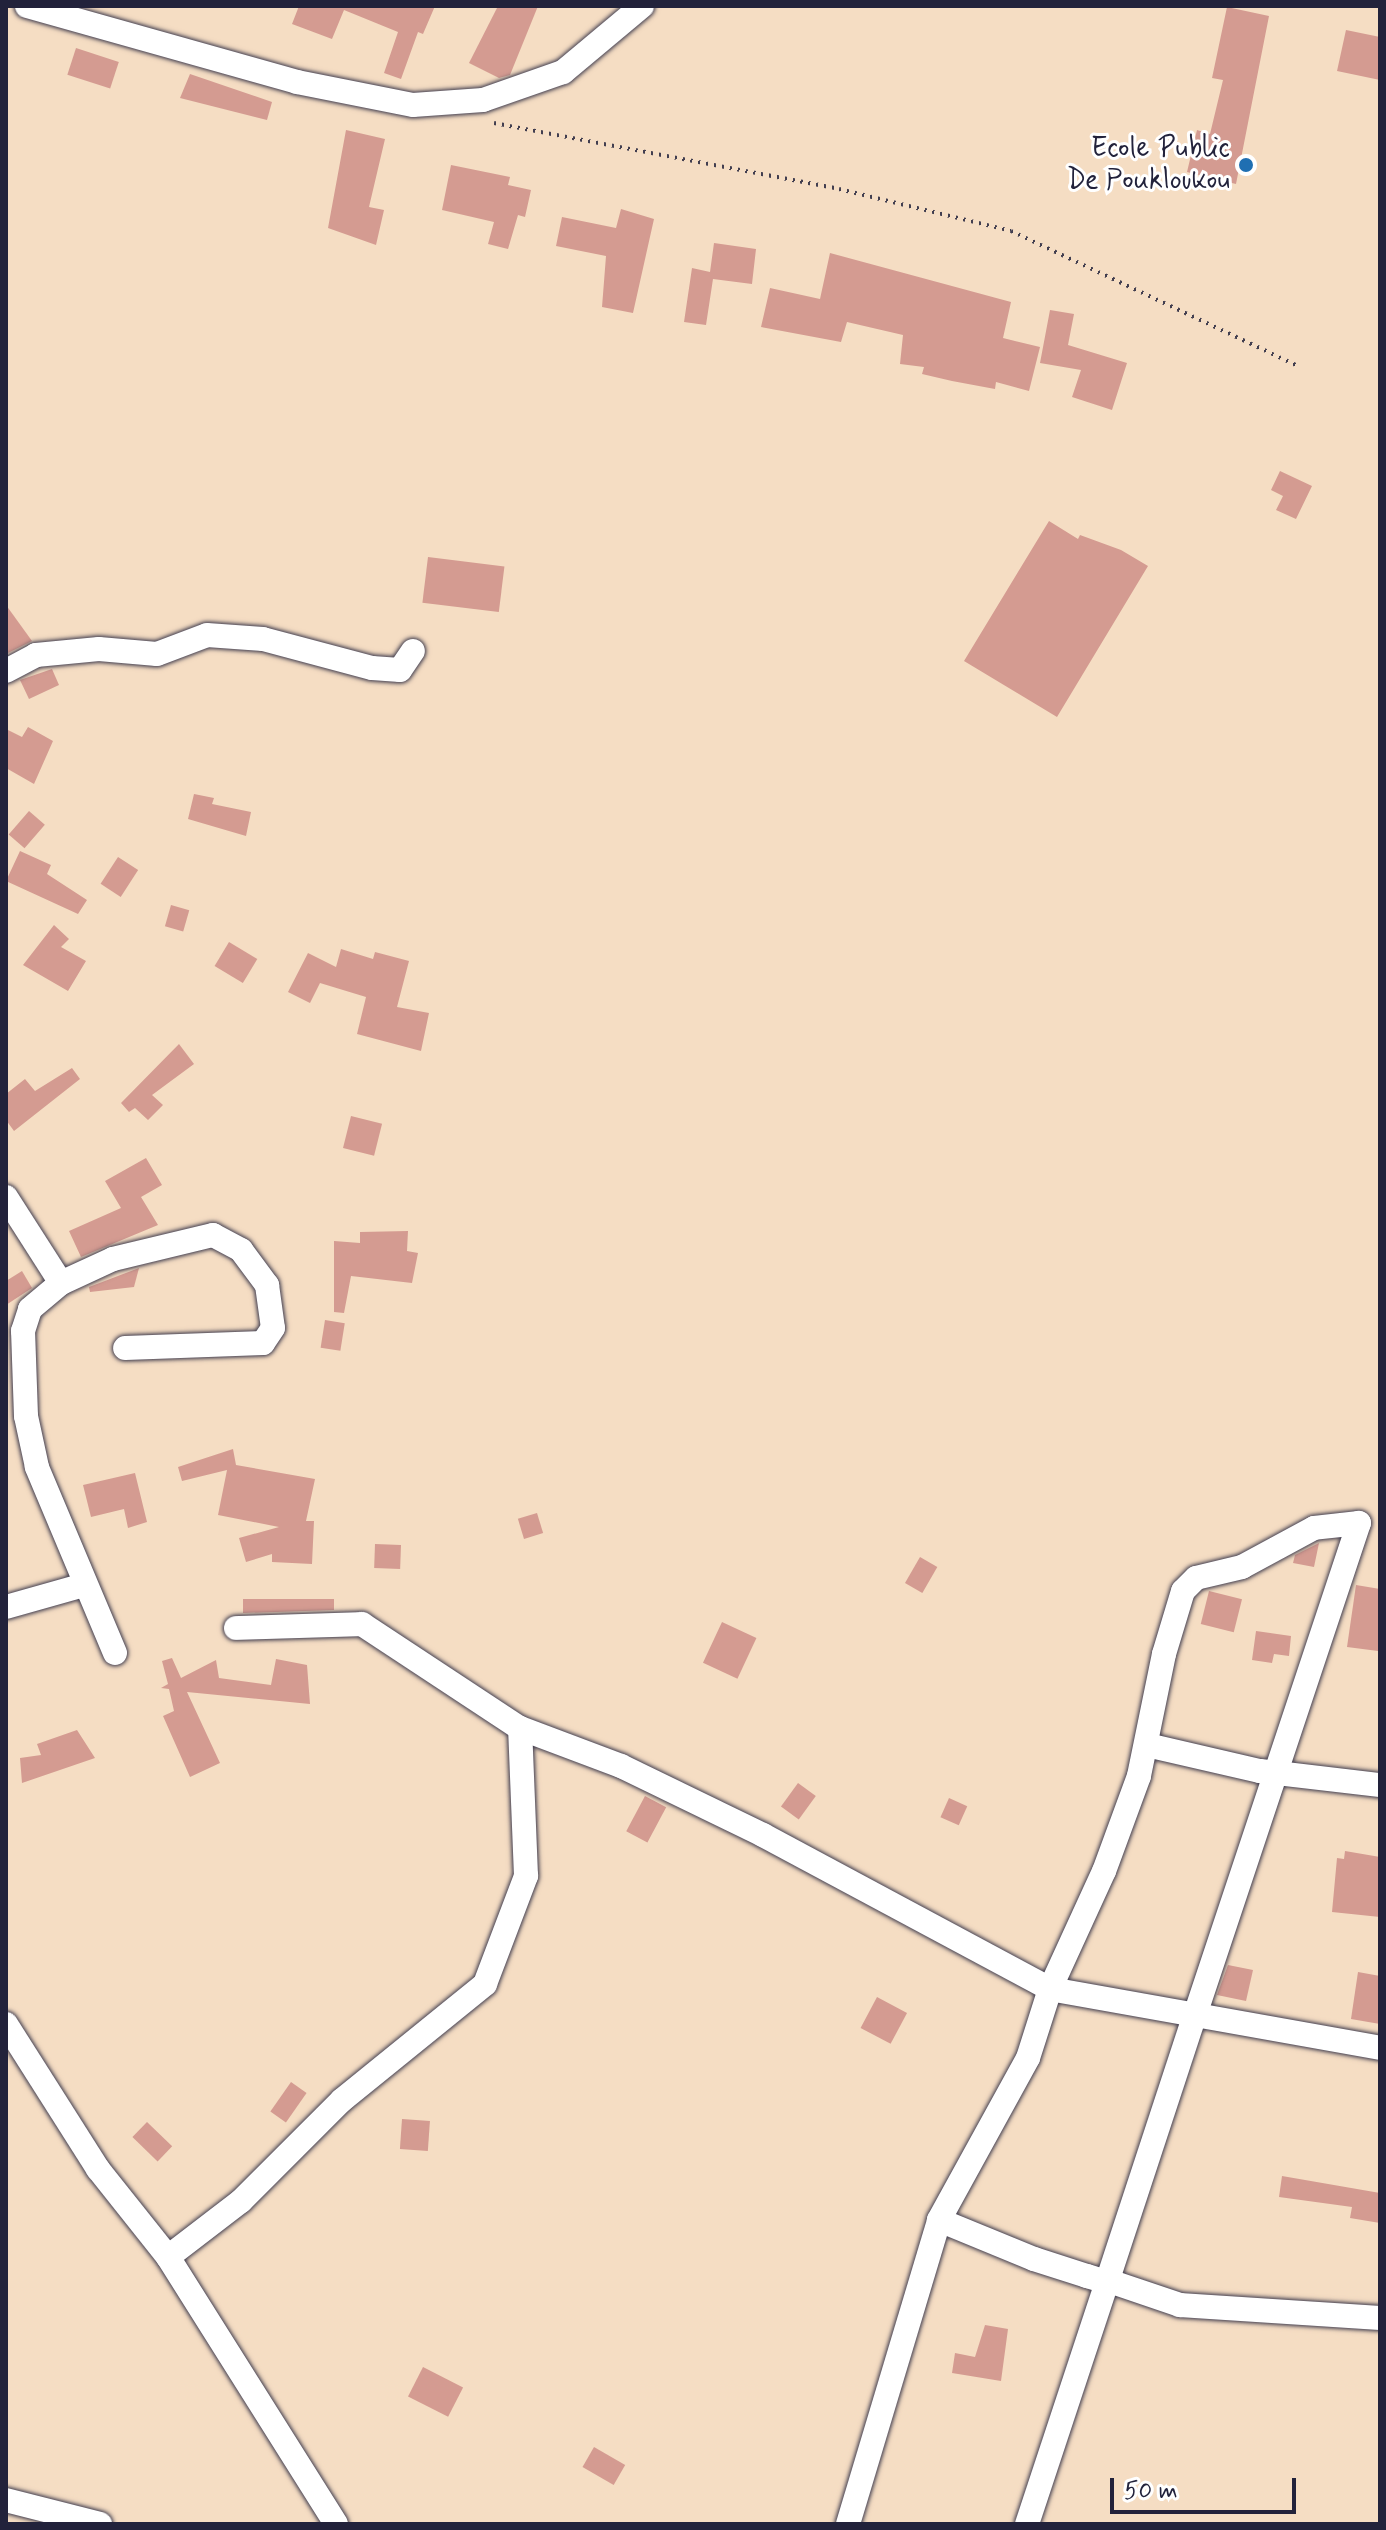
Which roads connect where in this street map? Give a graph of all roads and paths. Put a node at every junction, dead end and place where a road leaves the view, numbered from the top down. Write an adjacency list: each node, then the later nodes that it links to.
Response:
1 (11, 6): 4 (street)
2 (27, 6): 3 (street)
3 (642, 6)
4 (6, 13)
5 (486, 121): 6 (path)
6 (1296, 365)
7 (413, 651): 8 (street)
8 (6, 671)
9 (6, 1197): 10 (street)
10 (61, 1283): 11 (street); 13 (street)
11 (30, 1309): 12 (street); 14 (street)
12 (6, 1320)
13 (125, 1348)
14 (84, 1585): 15 (street); 17 (street)
15 (6, 1607)
16 (236, 1628): 18 (street)
17 (115, 1653)
18 (520, 1728): 22 (street); 27 (street)
19 (1147, 1745): 20 (street); 20 (street); 22 (street)
20 (1276, 1773): 21 (street); 23 (street)
21 (1380, 1785)
22 (1050, 1989): 23 (street); 26 (street)
23 (1194, 2018): 25 (street); 28 (street)
24 (6, 2024): 27 (street)
25 (1380, 2048)
26 (939, 2220): 28 (street); 33 (street)
27 (168, 2257): 32 (street)
28 (1107, 2282): 29 (street); 34 (street)
29 (1380, 2318)
30 (6, 2500): 31 (street)
31 (100, 2524)
32 (336, 2524)
33 (848, 2524)
34 (1027, 2524)

